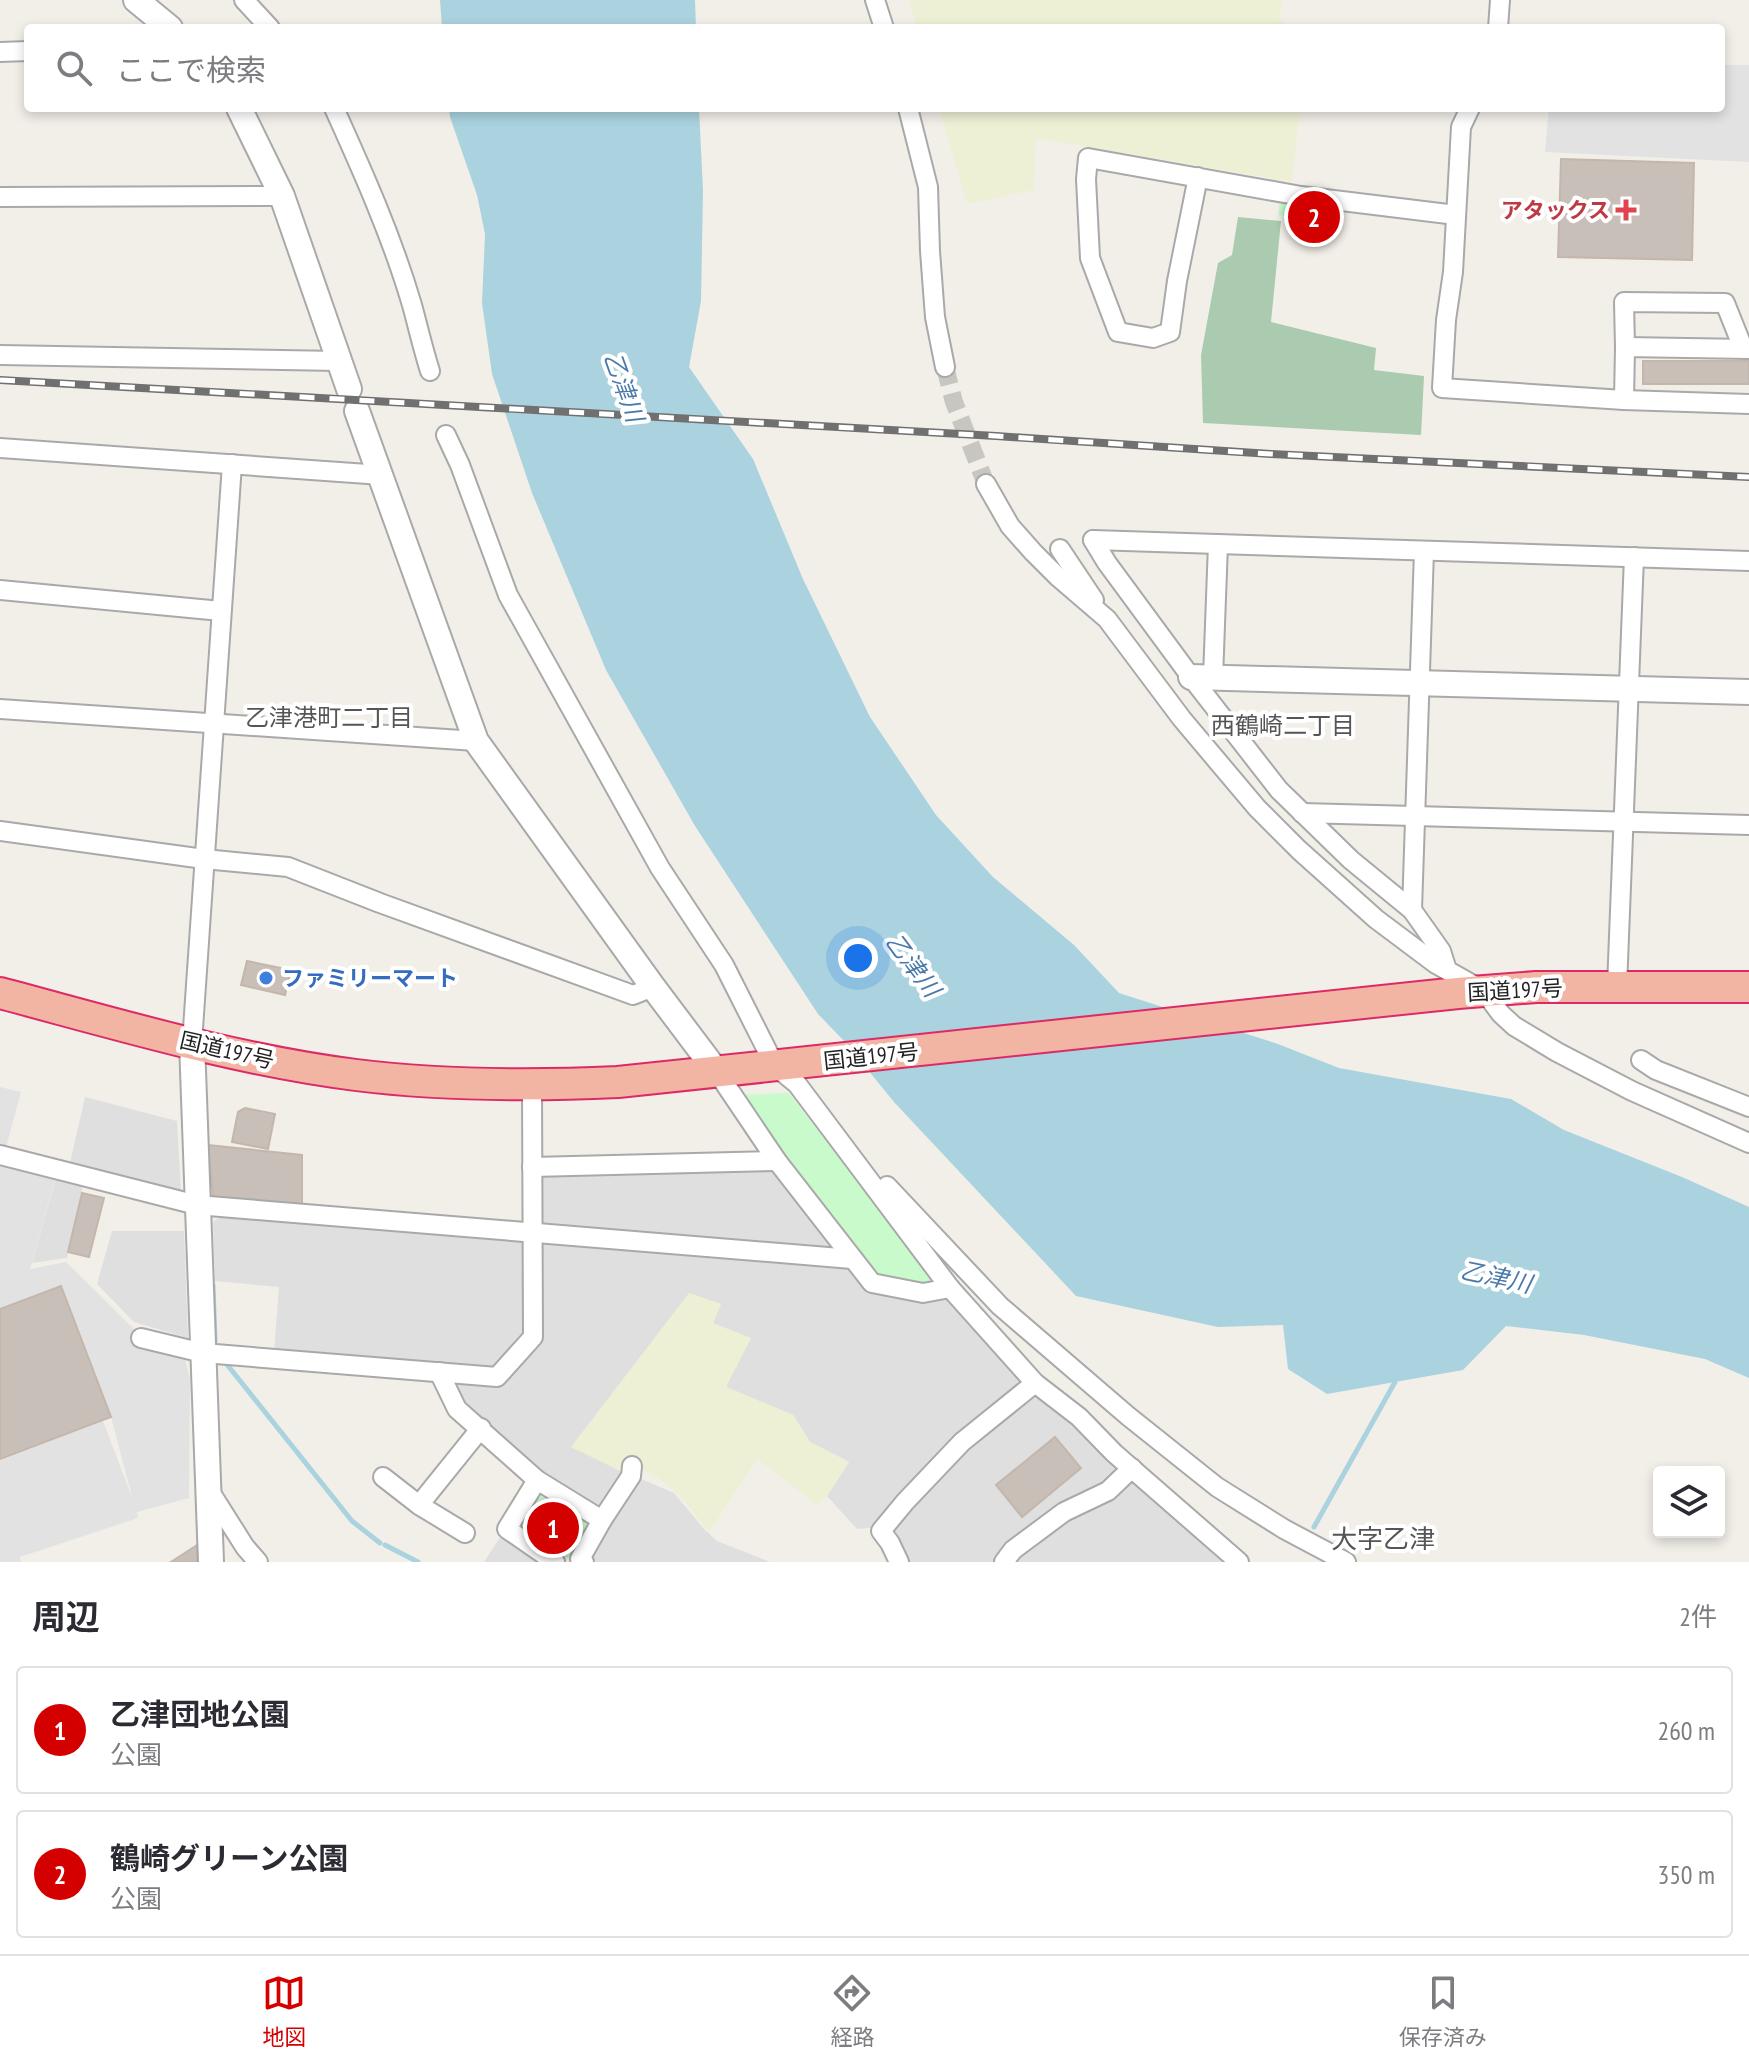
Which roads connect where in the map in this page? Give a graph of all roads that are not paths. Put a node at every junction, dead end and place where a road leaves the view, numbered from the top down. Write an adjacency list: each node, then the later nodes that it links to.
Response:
1 (136, 0): 5 (street)
2 (244, 0): 6 (street)
3 (875, 0): 7 (street)
4 (1500, 0): 8 (street)
5 (165, 24)
6 (266, 24)
7 (883, 24)
8 (1498, 24)
9 (24, 51): 10 (street)
10 (0, 52)
11 (241, 112): 16 (street)
12 (336, 112): 24 (street)
13 (909, 112): 23 (street)
14 (1468, 112): 18 (street)
15 (1198, 177): 15 (street); 18 (street)
16 (282, 196): 17 (street); 22 (street)
17 (0, 197)
18 (1456, 215): 25 (street)
19 (1625, 347): 20 (street); 20 (street); 25 (street)
20 (1746, 348)
21 (0, 355): 22 (street)
22 (338, 361): 30 (street)
23 (945, 367)
24 (430, 371)
25 (1624, 400): 26 (street)
26 (1749, 404)
27 (446, 435): 61 (street)
28 (0, 448): 29 (street)
29 (232, 464): 30 (street); 38 (street)
30 (382, 475): 46 (street)
31 (986, 484): 39 (street)
32 (1218, 544): 34 (street); 40 (street); 40 (street)
33 (1060, 549): 39 (street)
34 (1424, 551): 35 (street); 41 (street)
35 (1634, 557): 36 (street); 42 (street)
36 (1749, 561)
37 (0, 590): 38 (street)
38 (221, 611): 45 (street)
39 (1107, 619): 54 (street)
40 (1202, 678): 41 (street); 47 (street)
41 (1420, 683): 42 (street); 48 (street)
42 (1629, 689): 43 (street); 49 (street)
43 (1749, 692)
44 (0, 709): 45 (street)
45 (214, 723): 46 (street); 52 (street)
46 (476, 741): 55 (street)
47 (1302, 813): 48 (street); 53 (street)
48 (1416, 817): 49 (street); 53 (street)
49 (1624, 822): 50 (street); 56 (street)
50 (1749, 825)
51 (0, 831): 52 (street)
52 (204, 859): 55 (street); 59 (street)
53 (1412, 910): 54 (street)
54 (1463, 985): 56 (highway, 国道197号); 61 (highway, 国道197号); 65 (street)
55 (653, 987): 62 (street)
56 (1617, 987): 57 (highway, 国道197号)
57 (1749, 987)
58 (0, 993): 59 (highway, 国道197号)
59 (192, 1043): 63 (highway, 国道197号); 70 (street)
60 (1641, 1060): 64 (street)
61 (775, 1066): 62 (highway, 国道197号); 66 (street)
62 (717, 1072): 63 (highway, 国道197号); 68 (street)
63 (532, 1086): 69 (street)
64 (1749, 1107)
65 (1749, 1143)
66 (844, 1145): 73 (street); 94 (street)
67 (0, 1155): 70 (street)
68 (777, 1161): 69 (street); 72 (street)
69 (532, 1167): 71 (street)
70 (197, 1205): 71 (street); 75 (street)
71 (532, 1233): 72 (street); 76 (street)
72 (852, 1259): 73 (street)
73 (950, 1288): 77 (street)
74 (141, 1338): 75 (street)
75 (203, 1353): 76 (street); 83 (street)
76 (439, 1372): 78 (street)
77 (1035, 1383): 80 (street); 91 (street)
78 (481, 1428): 82 (street); 84 (street)
79 (632, 1466): 85 (street)
80 (1132, 1468): 92 (street); 93 (street)
81 (383, 1477): 84 (street)
82 (537, 1480): 85 (street); 90 (street)
83 (208, 1487): 88 (street); 89 (street)
84 (419, 1505): 86 (street)
85 (602, 1520): 87 (street)
86 (465, 1533)
87 (578, 1561)
88 (211, 1562)
89 (258, 1562)
90 (555, 1562)
91 (899, 1562)
92 (1004, 1562)
93 (1239, 1562)
94 (1346, 1562)

